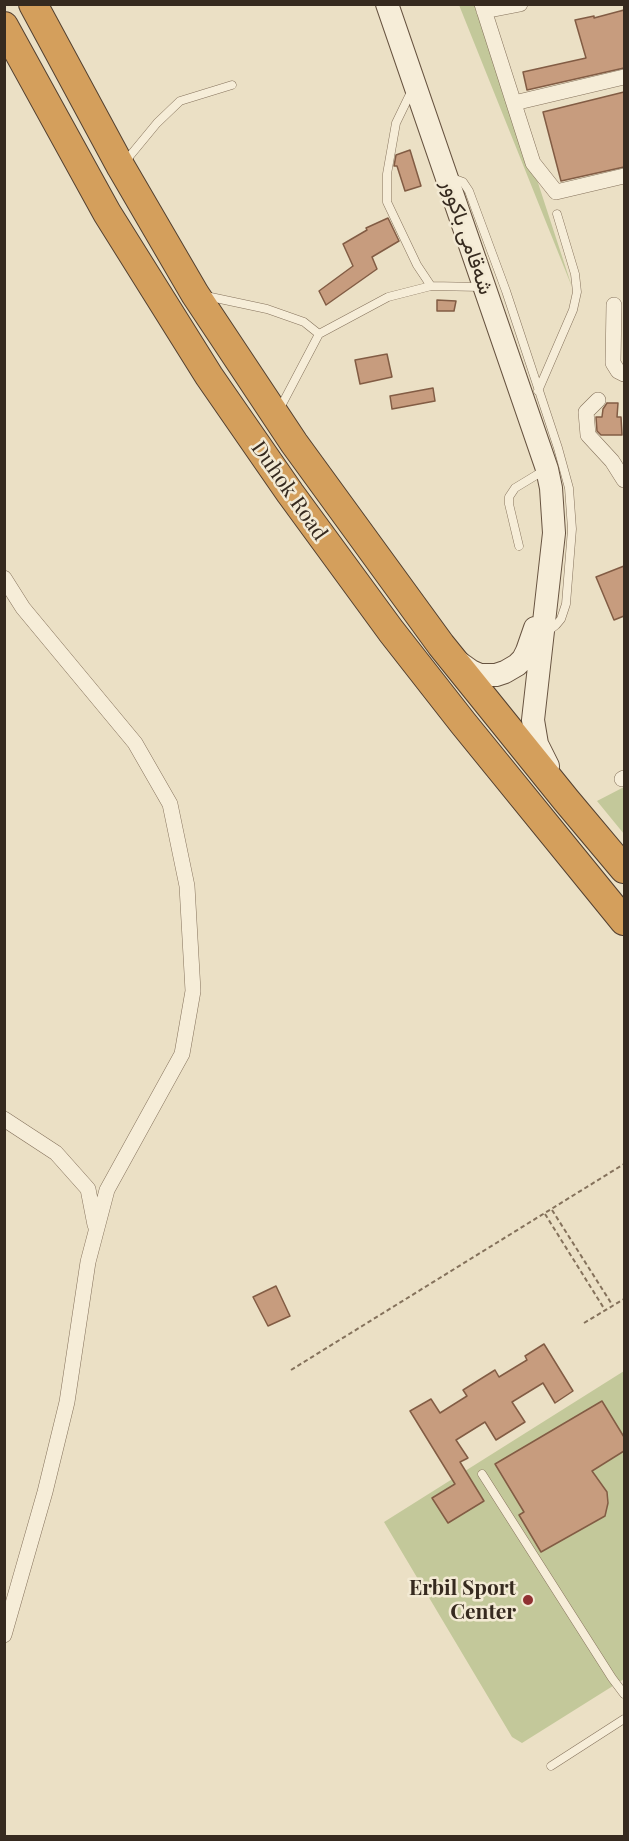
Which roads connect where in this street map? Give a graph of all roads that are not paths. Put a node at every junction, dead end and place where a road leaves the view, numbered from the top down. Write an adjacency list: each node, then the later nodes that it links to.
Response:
1 (387, 4): 8 (street, شەقامی باکوور)
2 (520, 4): 4 (street)
3 (33, 6): 5 (highway); 11 (highway, Duhok Road)
4 (483, 8): 10 (street)
5 (4, 17)
6 (4, 26): 33 (highway, Duhok Road)
7 (624, 77): 10 (street)
8 (415, 84): 13 (street, شەقامی باکوور); 15 (lane)
9 (232, 85): 11 (lane)
10 (514, 104): 12 (street)
11 (121, 167): 17 (highway, Duhok Road)
12 (624, 176)
13 (447, 179): 16 (street, شەقامی باکوور); 21 (lane)
14 (557, 214): 21 (lane)
15 (431, 286): 16 (lane); 19 (lane)
16 (485, 287): 24 (street, شەقامی باکوور)
17 (195, 294): 19 (lane); 23 (highway, Duhok Road)
18 (614, 305): 20 (street)
19 (320, 334): 23 (lane)
20 (624, 374)
21 (538, 391): 29 (lane)
22 (598, 400): 25 (street)
23 (276, 416): 30 (highway, Duhok Road)
24 (547, 469): 26 (lane); 28 (street, شەقامی باکوور)
25 (624, 480)
26 (519, 546)
27 (4, 578): 35 (street)
28 (549, 590): 29 (street); 30 (street)
29 (543, 633): 31 (street)
30 (441, 645): 31 (highway, Duhok Road)
31 (566, 800): 32 (highway, Duhok Road)
32 (624, 869)
33 (624, 921)
34 (4, 1119): 35 (street)
35 (96, 1231): 37 (street)
36 (482, 1474): 38 (lane)
37 (4, 1635)
38 (624, 1694)
39 (624, 1719): 40 (lane)
40 (551, 1766)

